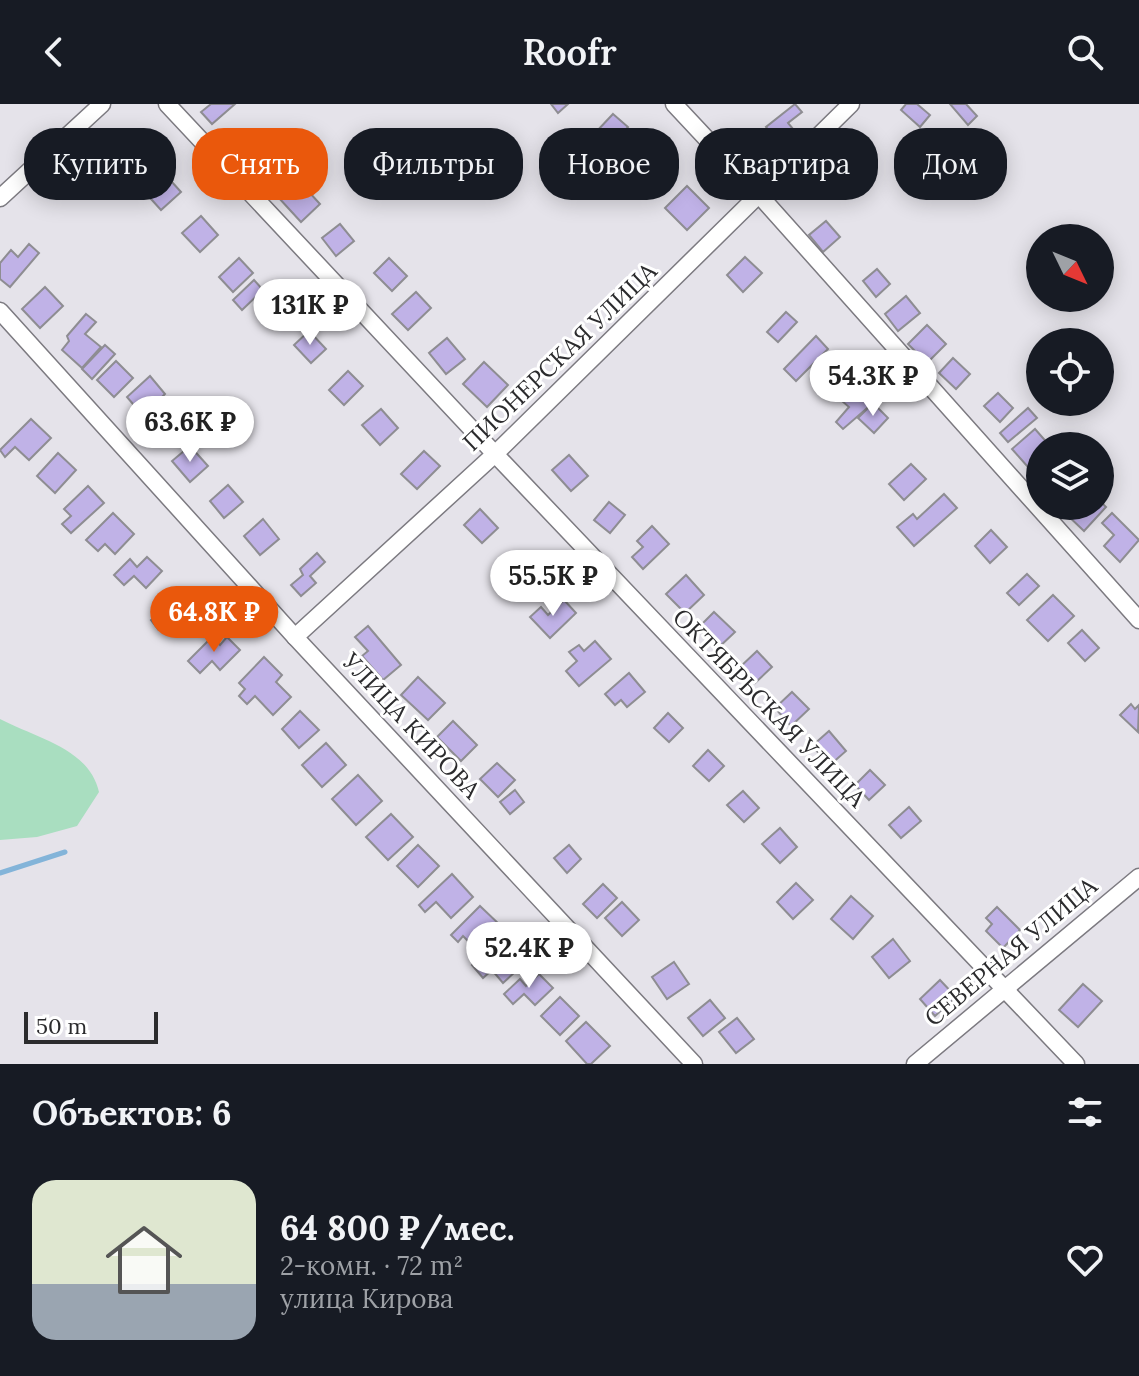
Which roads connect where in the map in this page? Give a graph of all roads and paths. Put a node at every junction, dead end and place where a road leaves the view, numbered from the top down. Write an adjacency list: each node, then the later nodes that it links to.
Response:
1 (102, 104): 7 (street)
2 (167, 104): 11 (street, ОКТЯБРЬСКАЯ УЛИЦА)
3 (674, 104): 5 (street)
4 (851, 104): 6 (street, ПИОНЕРСКАЯ УЛИЦА)
5 (696, 128)
6 (827, 128)
7 (0, 198)
8 (756, 200): 11 (street, ПИОНЕРСКАЯ УЛИЦА)
9 (764, 200): 12 (street)
10 (0, 311): 13 (street, УЛИЦА КИРОВА)
11 (495, 454): 13 (street, ПИОНЕРСКАЯ УЛИЦА); 15 (street, ОКТЯБРЬСКАЯ УЛИЦА)
12 (1139, 620)
13 (295, 637): 16 (street, УЛИЦА КИРОВА)
14 (1139, 877): 15 (street, СЕВЕРНАЯ УЛИЦА)
15 (1004, 990): 17 (street, СЕВЕРНАЯ УЛИЦА); 18 (street, ОКТЯБРЬСКАЯ УЛИЦА)
16 (694, 1064)
17 (915, 1064)
18 (1076, 1064)

